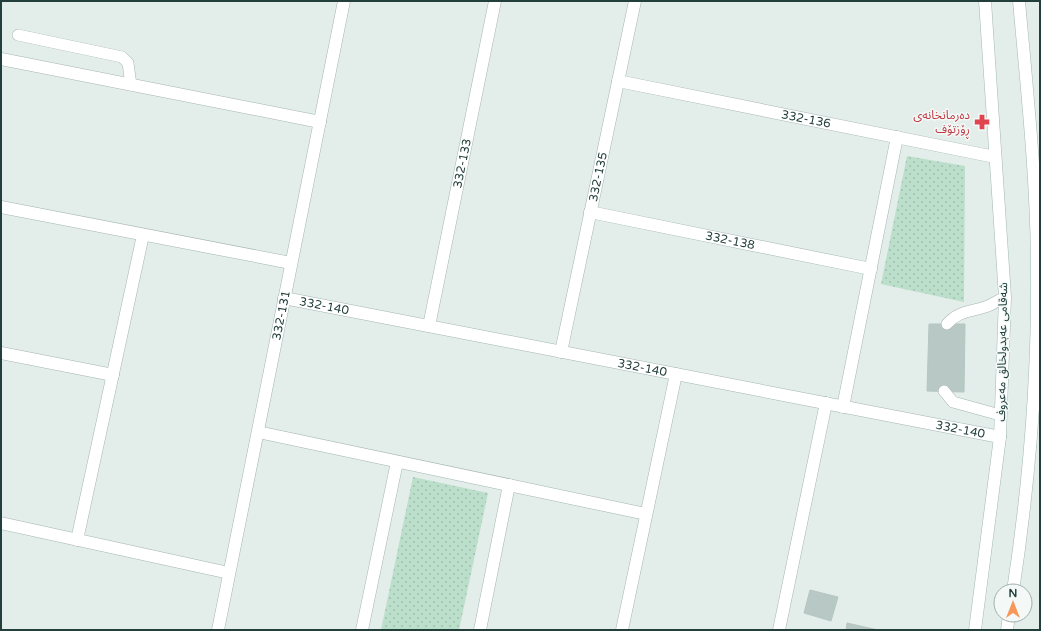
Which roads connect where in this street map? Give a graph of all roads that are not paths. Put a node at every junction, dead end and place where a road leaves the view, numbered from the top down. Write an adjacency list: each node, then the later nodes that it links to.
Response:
1 (344, 1): 10 (street, 332-131)
2 (495, 1): 21 (street, 332-133)
3 (634, 1): 8 (street, 332-135)
4 (985, 1): 12 (street, شەقامی عەبدولخالق مەعروف)
5 (1019, 1): 38 (street)
6 (18, 35): 9 (lane)
7 (1, 59): 9 (street)
8 (618, 82): 11 (street, 332-136); 14 (street, 332-135)
9 (131, 85): 10 (street)
10 (320, 122): 16 (street, 332-131)
11 (897, 137): 12 (street, 332-136); 17 (street)
12 (996, 157): 18 (street, شەقامی عەبدولخالق مەعروف)
13 (1, 207): 15 (street)
14 (590, 212): 17 (street, 332-138); 22 (street, 332-135)
15 (143, 234): 16 (street); 25 (street)
16 (292, 263): 19 (street, 332-131)
17 (871, 269): 28 (street)
18 (1005, 297): 20 (lane); 29 (street, شەقامی عەبدولخالق مەعروف)
19 (284, 298): 21 (street, 332-140); 30 (street, 332-131)
20 (947, 324)
21 (429, 326): 22 (street, 332-140)
22 (561, 352): 24 (street, 332-140)
23 (1, 353): 25 (street)
24 (676, 374): 27 (street, 332-140); 34 (street)
25 (113, 375): 36 (street)
26 (944, 391): 29 (lane)
27 (826, 403): 28 (street, 332-140); 43 (street)
28 (843, 406): 31 (street, 332-140)
29 (1000, 415): 31 (street, شەقامی عەبدولخالق مەعروف)
30 (258, 432): 32 (street); 37 (street, 332-131)
31 (1000, 437): 44 (street, شەقامی عەبدولخالق مەعروف)
32 (397, 462): 33 (street); 40 (street)
33 (509, 485): 34 (street); 41 (street)
34 (646, 514): 42 (street)
35 (1, 523): 36 (street)
36 (77, 540): 37 (street)
37 (229, 573): 39 (street, 332-131)
38 (1014, 583)
39 (218, 630)
40 (362, 630)
41 (480, 630)
42 (622, 630)
43 (779, 630)
44 (974, 630)

